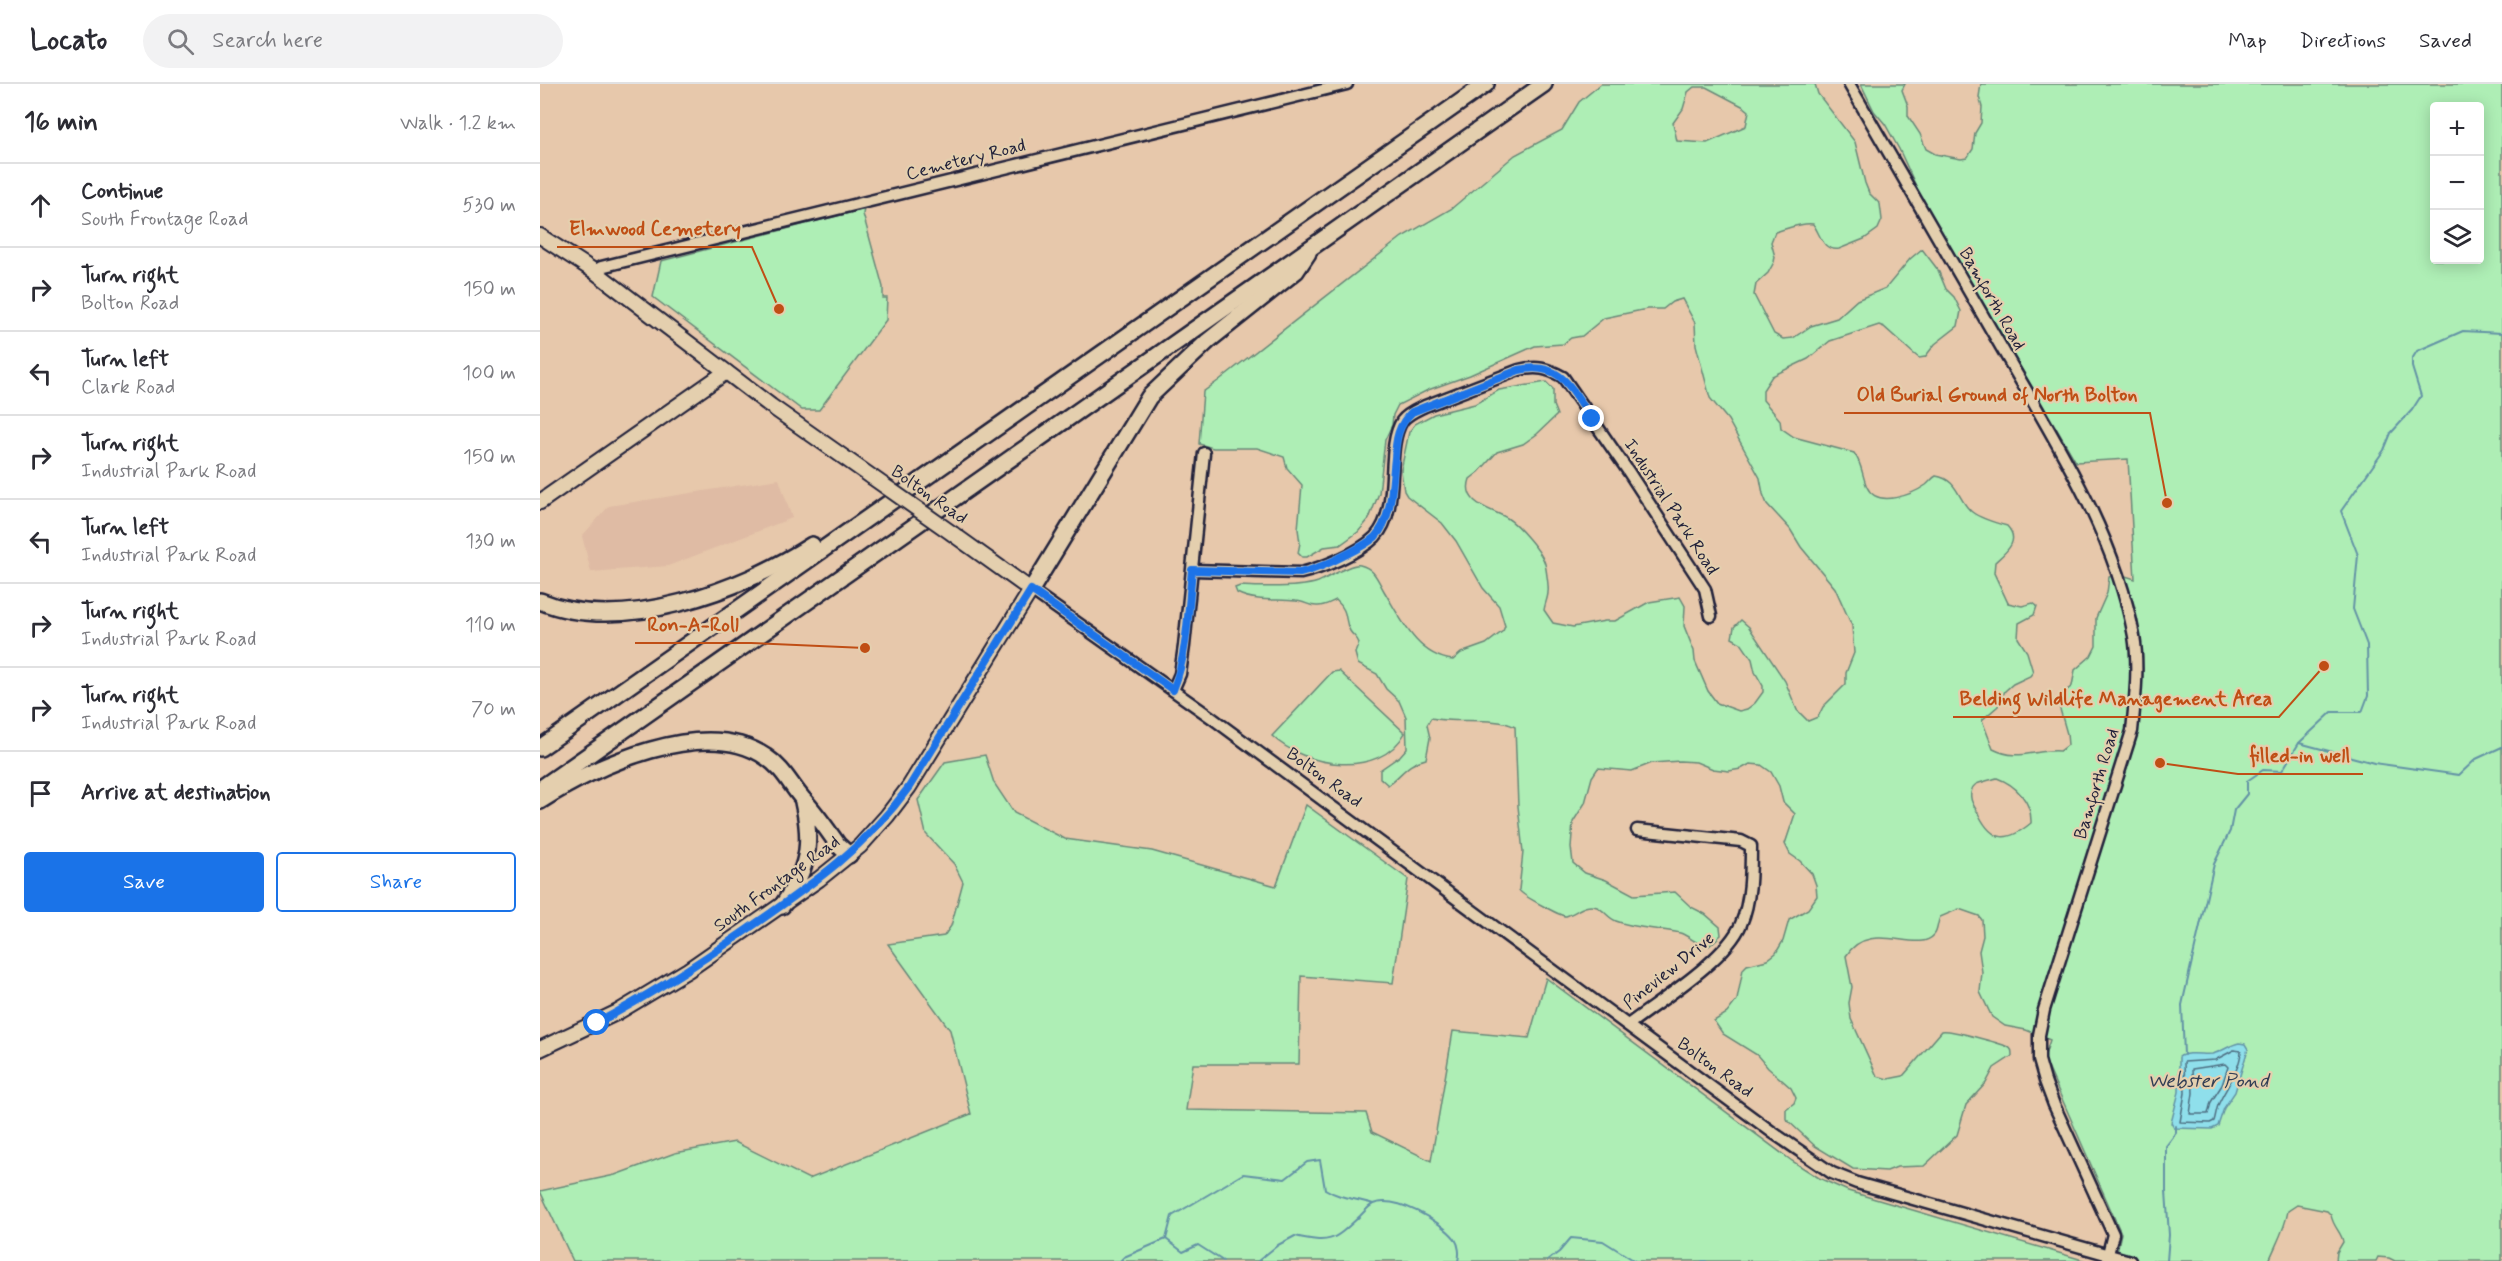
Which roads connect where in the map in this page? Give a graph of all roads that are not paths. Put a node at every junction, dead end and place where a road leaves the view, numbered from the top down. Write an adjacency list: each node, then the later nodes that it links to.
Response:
1 (1347, 84): 7 (street, Cemetery Road)
2 (1486, 84): 11 (highway)
3 (1544, 84): 6 (highway)
4 (1849, 84): 26 (street, Bamforth Road)
5 (540, 236): 7 (main road, Bolton Road)
6 (1312, 246): 13 (highway); 18 (highway)
7 (594, 272): 8 (main road, Bolton Road)
8 (726, 372): 10 (main road); 13 (main road, Bolton Road, bridge)
9 (1204, 453): 12 (street)
10 (540, 502)
11 (858, 525): 14 (highway); 17 (highway)
12 (1192, 570): 15 (street, Industrial Park Road); 16 (street)
13 (1031, 590): 16 (street, Bolton Road); 22 (main road, South Frontage Road)
14 (540, 601)
15 (1711, 616)
16 (1173, 690): 24 (street, Bolton Road)
17 (540, 748)
18 (540, 789)
19 (803, 799): 20 (highway); 22 (highway); 23 (highway)
20 (540, 801)
21 (1637, 830): 24 (street, Pineview Drive)
22 (849, 855): 23 (main road, South Frontage Road)
23 (782, 906): 25 (main road, South Frontage Road)
24 (1628, 1025): 26 (street, Bolton Road)
25 (540, 1049)
26 (2108, 1254): 27 (street, Bolton Road)
27 (2130, 1261)

